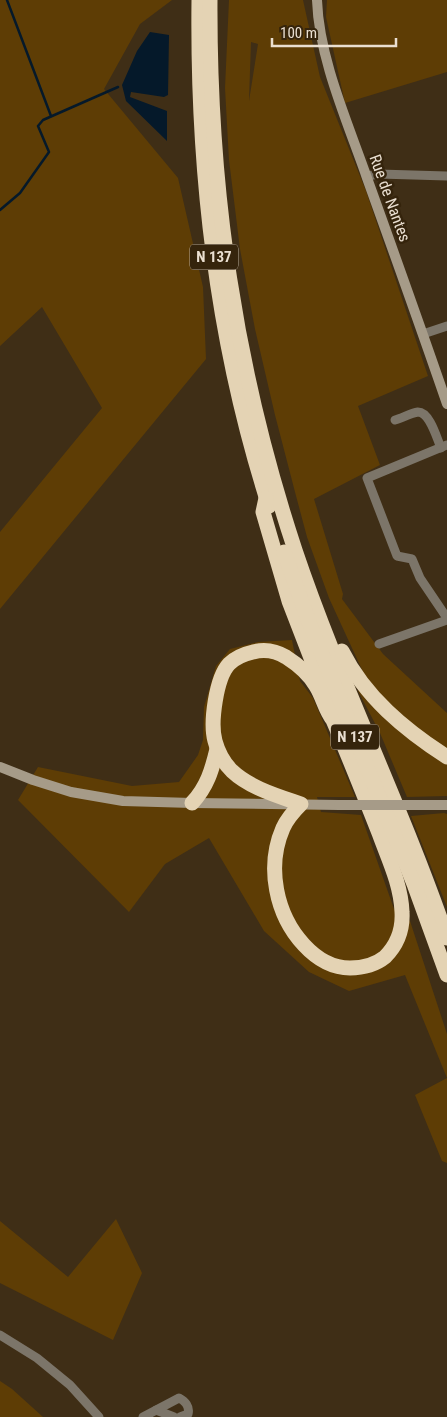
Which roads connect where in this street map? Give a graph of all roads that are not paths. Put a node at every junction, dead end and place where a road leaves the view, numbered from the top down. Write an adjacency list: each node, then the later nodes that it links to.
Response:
1 (199, 0): 11 (highway, N 137)
2 (210, 0): 12 (highway, N 137)
3 (317, 0): 4 (street, Rue de Nantes)
4 (367, 176): 5 (street); 7 (street, Rue de Nantes)
5 (447, 176)
6 (447, 326): 7 (street)
7 (422, 334): 8 (street, Rue de Nantes)
8 (447, 404)
9 (395, 420): 10 (street)
10 (444, 446): 13 (street)
11 (266, 498): 15 (highway); 24 (highway, N 137)
12 (306, 580): 17 (highway); 23 (highway, N 137)
13 (447, 619): 14 (street)
14 (379, 644)
15 (334, 720): 16 (highway); 19 (highway)
16 (217, 749): 20 (highway); 21 (highway)
17 (447, 757)
18 (0, 766): 20 (street)
19 (358, 781): 21 (highway); 25 (highway)
20 (192, 803): 21 (street)
21 (301, 804): 22 (street, bridge)
22 (447, 806)
23 (447, 938)
24 (447, 975)
25 (447, 986)
26 (0, 1335): 28 (street)
27 (156, 1410): 29 (street); 30 (street); 31 (street)
28 (99, 1417)
29 (143, 1417)
30 (174, 1417)
31 (180, 1417)

